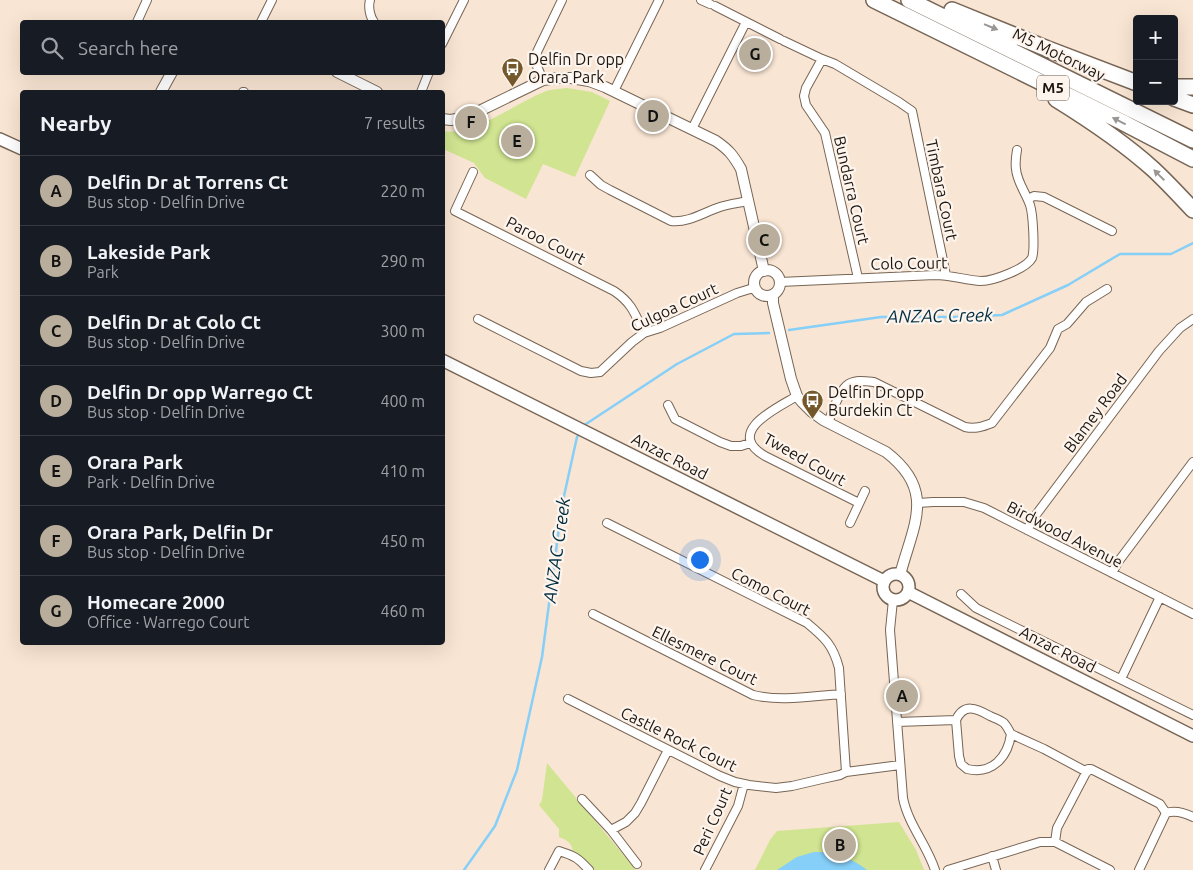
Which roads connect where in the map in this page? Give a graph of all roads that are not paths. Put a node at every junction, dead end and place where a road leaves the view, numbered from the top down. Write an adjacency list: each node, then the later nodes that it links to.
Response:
1 (147, 0): 12 (street)
2 (272, 0): 13 (street)
3 (370, 0): 14 (street)
4 (464, 0): 16 (street)
5 (562, 0): 21 (street)
6 (659, 0): 28 (street)
7 (702, 0): 15 (street)
8 (874, 0): 11 (highway, M5 Motorway / M5)
9 (909, 0): 34 (highway, M5 Motorway / M5)
10 (930, 0): 22 (highway, one-way to 22)
11 (912, 19): 37 (highway, M5 Motorway / M5, one-way to 11); 42 (highway, one-way to 11)
12 (138, 20)
13 (262, 20)
14 (373, 20)
15 (746, 22): 17 (street); 32 (street)
16 (445, 38)
17 (822, 59): 45 (street, Timbara Court); 46 (street, Bundarra Court)
18 (170, 75): 25 (street)
19 (343, 75): 26 (street)
20 (428, 75): 27 (street)
21 (543, 80): 28 (street); 31 (street)
22 (1133, 81)
23 (1193, 86): 24 (highway)
24 (1178, 87)
25 (162, 90)
26 (373, 90)
27 (422, 90)
28 (614, 92): 32 (street)
29 (1178, 99): 30 (highway)
30 (1193, 104)
31 (445, 120)
32 (692, 129): 41 (street)
33 (0, 139): 35 (main road)
34 (1193, 140)
35 (20, 148)
36 (1017, 150): 40 (street, Colo Court)
37 (1193, 159)
38 (473, 172): 53 (street, Paroo Court)
39 (590, 175): 41 (street)
40 (1028, 199): 43 (street); 45 (street, Colo Court)
41 (748, 201): 44 (street)
42 (1193, 210)
43 (1112, 231)
44 (764, 271): 47 (street); 48 (street)
45 (946, 275): 46 (street, Colo Court)
46 (858, 278): 47 (street, Colo Court)
47 (780, 282): 50 (street)
48 (755, 289): 50 (street); 53 (street, Culgoa Court)
49 (1107, 290): 57 (street)
50 (772, 295): 55 (street)
51 (478, 319): 53 (street, Culgoa Court)
52 (1193, 319): 65 (street, Blamey Road)
53 (644, 333)
54 (445, 362): 68 (main road, Anzac Road)
55 (798, 396): 57 (street); 58 (street, Tweed Court)
56 (668, 404): 58 (street)
57 (828, 423): 62 (street)
58 (750, 443): 61 (street, Tweed Court)
59 (1193, 462): 66 (street)
60 (865, 491): 61 (street, Tweed Court)
61 (859, 503): 64 (street, Tweed Court)
62 (918, 503): 65 (street, Birdwood Avenue); 67 (street)
63 (607, 523): 76 (street, Como Court)
64 (850, 523)
65 (1028, 530): 66 (street, Birdwood Avenue)
66 (1112, 573): 71 (street, Birdwood Avenue)
67 (900, 575): 68 (main road); 69 (main road)
68 (884, 581): 72 (main road)
69 (908, 592): 72 (main road); 82 (main road, Anzac Road)
70 (961, 594): 75 (street)
71 (1160, 597): 74 (street, Birdwood Avenue); 75 (street)
72 (893, 600): 80 (street)
73 (593, 614): 76 (street, Ellesmere Court)
74 (1193, 614)
75 (1121, 679): 78 (street)
76 (841, 694): 85 (street, Como Court)
77 (568, 699): 83 (street, Castle Rock Court)
78 (1193, 715)
79 (956, 720): 80 (street); 81 (street); 81 (street)
80 (897, 722): 84 (street)
81 (1011, 734): 86 (street)
82 (1193, 736)
83 (668, 750): 87 (street, Castle Rock Court); 91 (street)
84 (900, 765): 85 (street, Castle Rock Court); 98 (street)
85 (846, 772): 87 (street, Castle Rock Court)
86 (1087, 772): 89 (street); 92 (street)
87 (744, 784): 97 (street, Peri Court)
88 (582, 799): 91 (street)
89 (1166, 813): 90 (street); 102 (street)
90 (1193, 818)
91 (611, 830): 94 (street)
92 (1055, 842): 93 (street); 101 (street)
93 (992, 856): 99 (street); 100 (street)
94 (637, 864)
95 (549, 870): 96 (street)
96 (589, 870)
97 (705, 870)
98 (935, 870)
99 (948, 870)
100 (996, 870)
101 (1110, 870)
102 (1139, 870)

